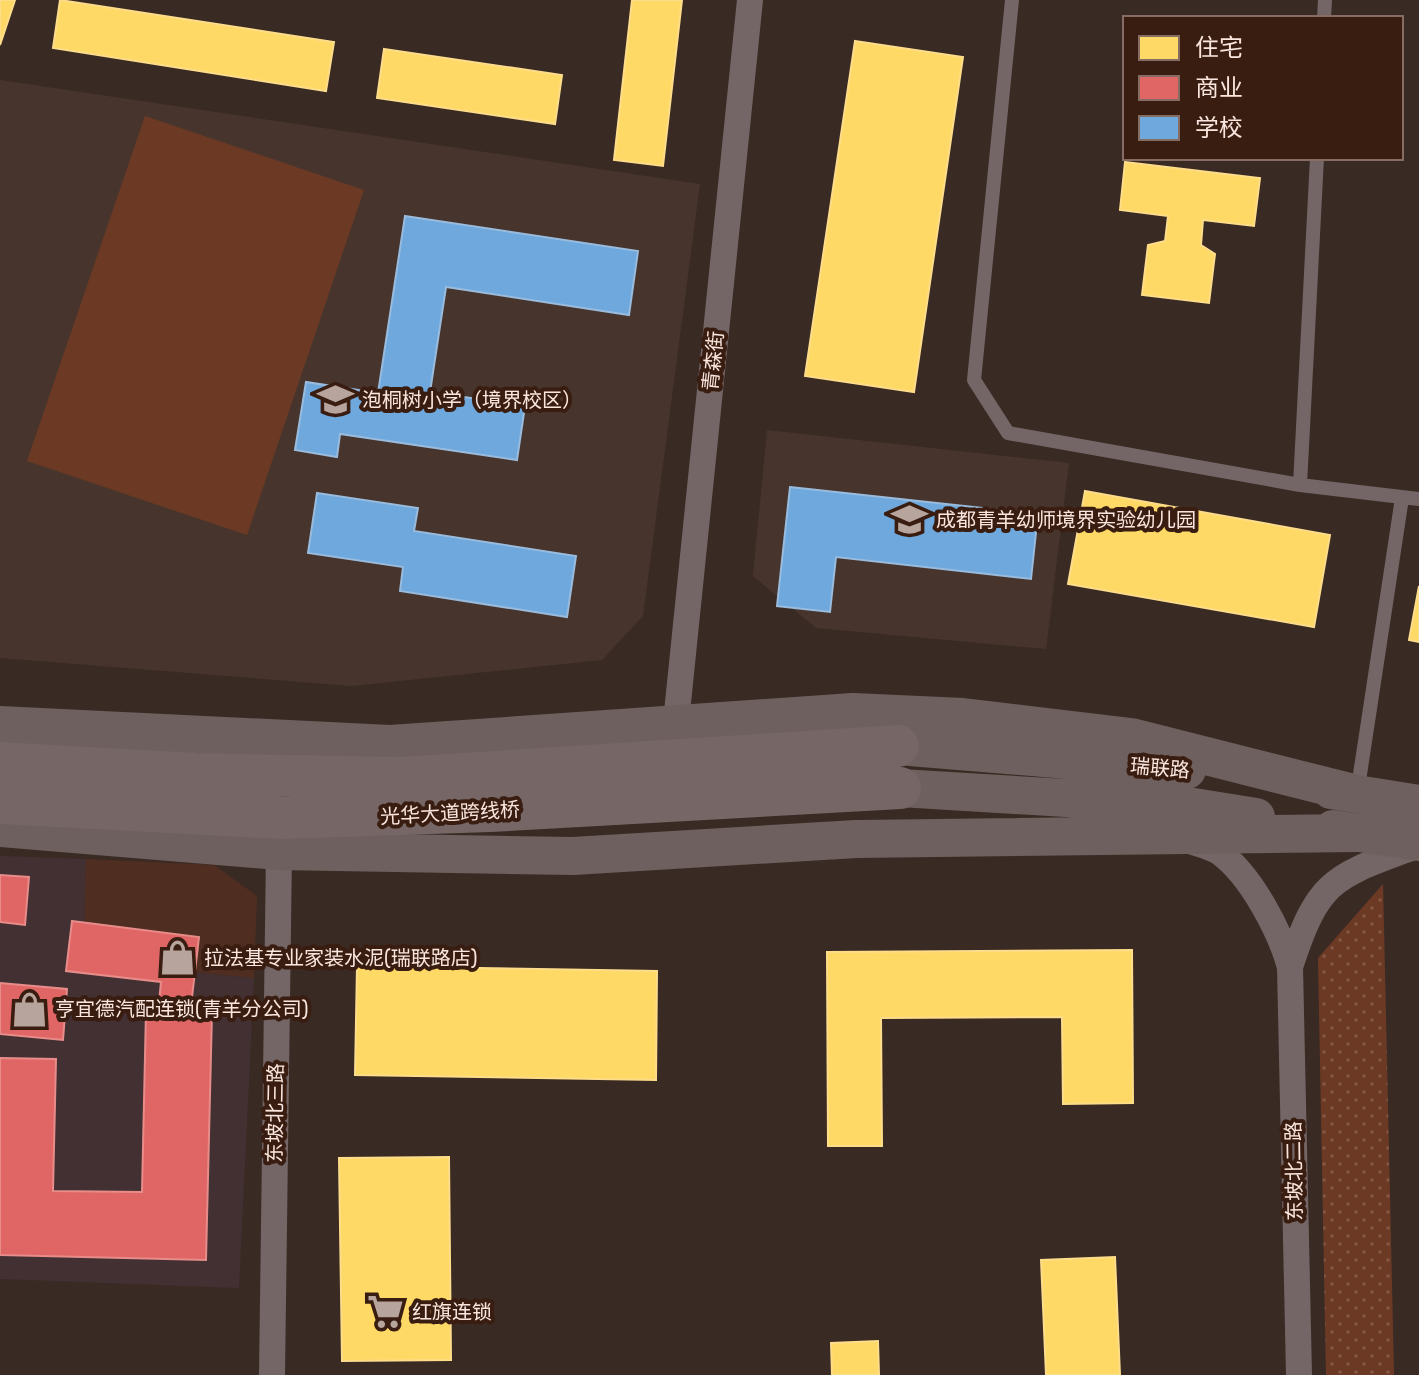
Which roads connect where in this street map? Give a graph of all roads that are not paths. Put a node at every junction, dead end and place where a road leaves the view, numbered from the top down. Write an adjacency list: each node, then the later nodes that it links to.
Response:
1 (750, 0): 7 (street, 青森街)
2 (1012, 0): 4 (lane)
3 (1317, 160): 4 (lane)
4 (1300, 485): 5 (lane)
5 (1402, 498): 6 (lane); 12 (lane)
6 (1419, 499)
7 (676, 722): 8 (main road); 12 (main road)
8 (0, 725)
9 (898, 746): 10 (main road, 光华大道跨线桥); 12 (main road, 瑞联路)
10 (0, 763)
11 (900, 788): 13 (main road, 光华大道跨线桥); 16 (main road, 瑞联路)
12 (1357, 794): 14 (main road, 瑞联路)
13 (0, 803)
14 (1419, 804)
15 (0, 828): 19 (main road)
16 (1357, 833): 17 (main road); 18 (main road, 瑞联路)
17 (1174, 836): 19 (main road); 20 (street)
18 (1419, 844): 20 (street)
19 (279, 851): 21 (street, 东坡北三路)
20 (1290, 967): 22 (street, 东坡北二路)
21 (272, 1375)
22 (1299, 1375)

